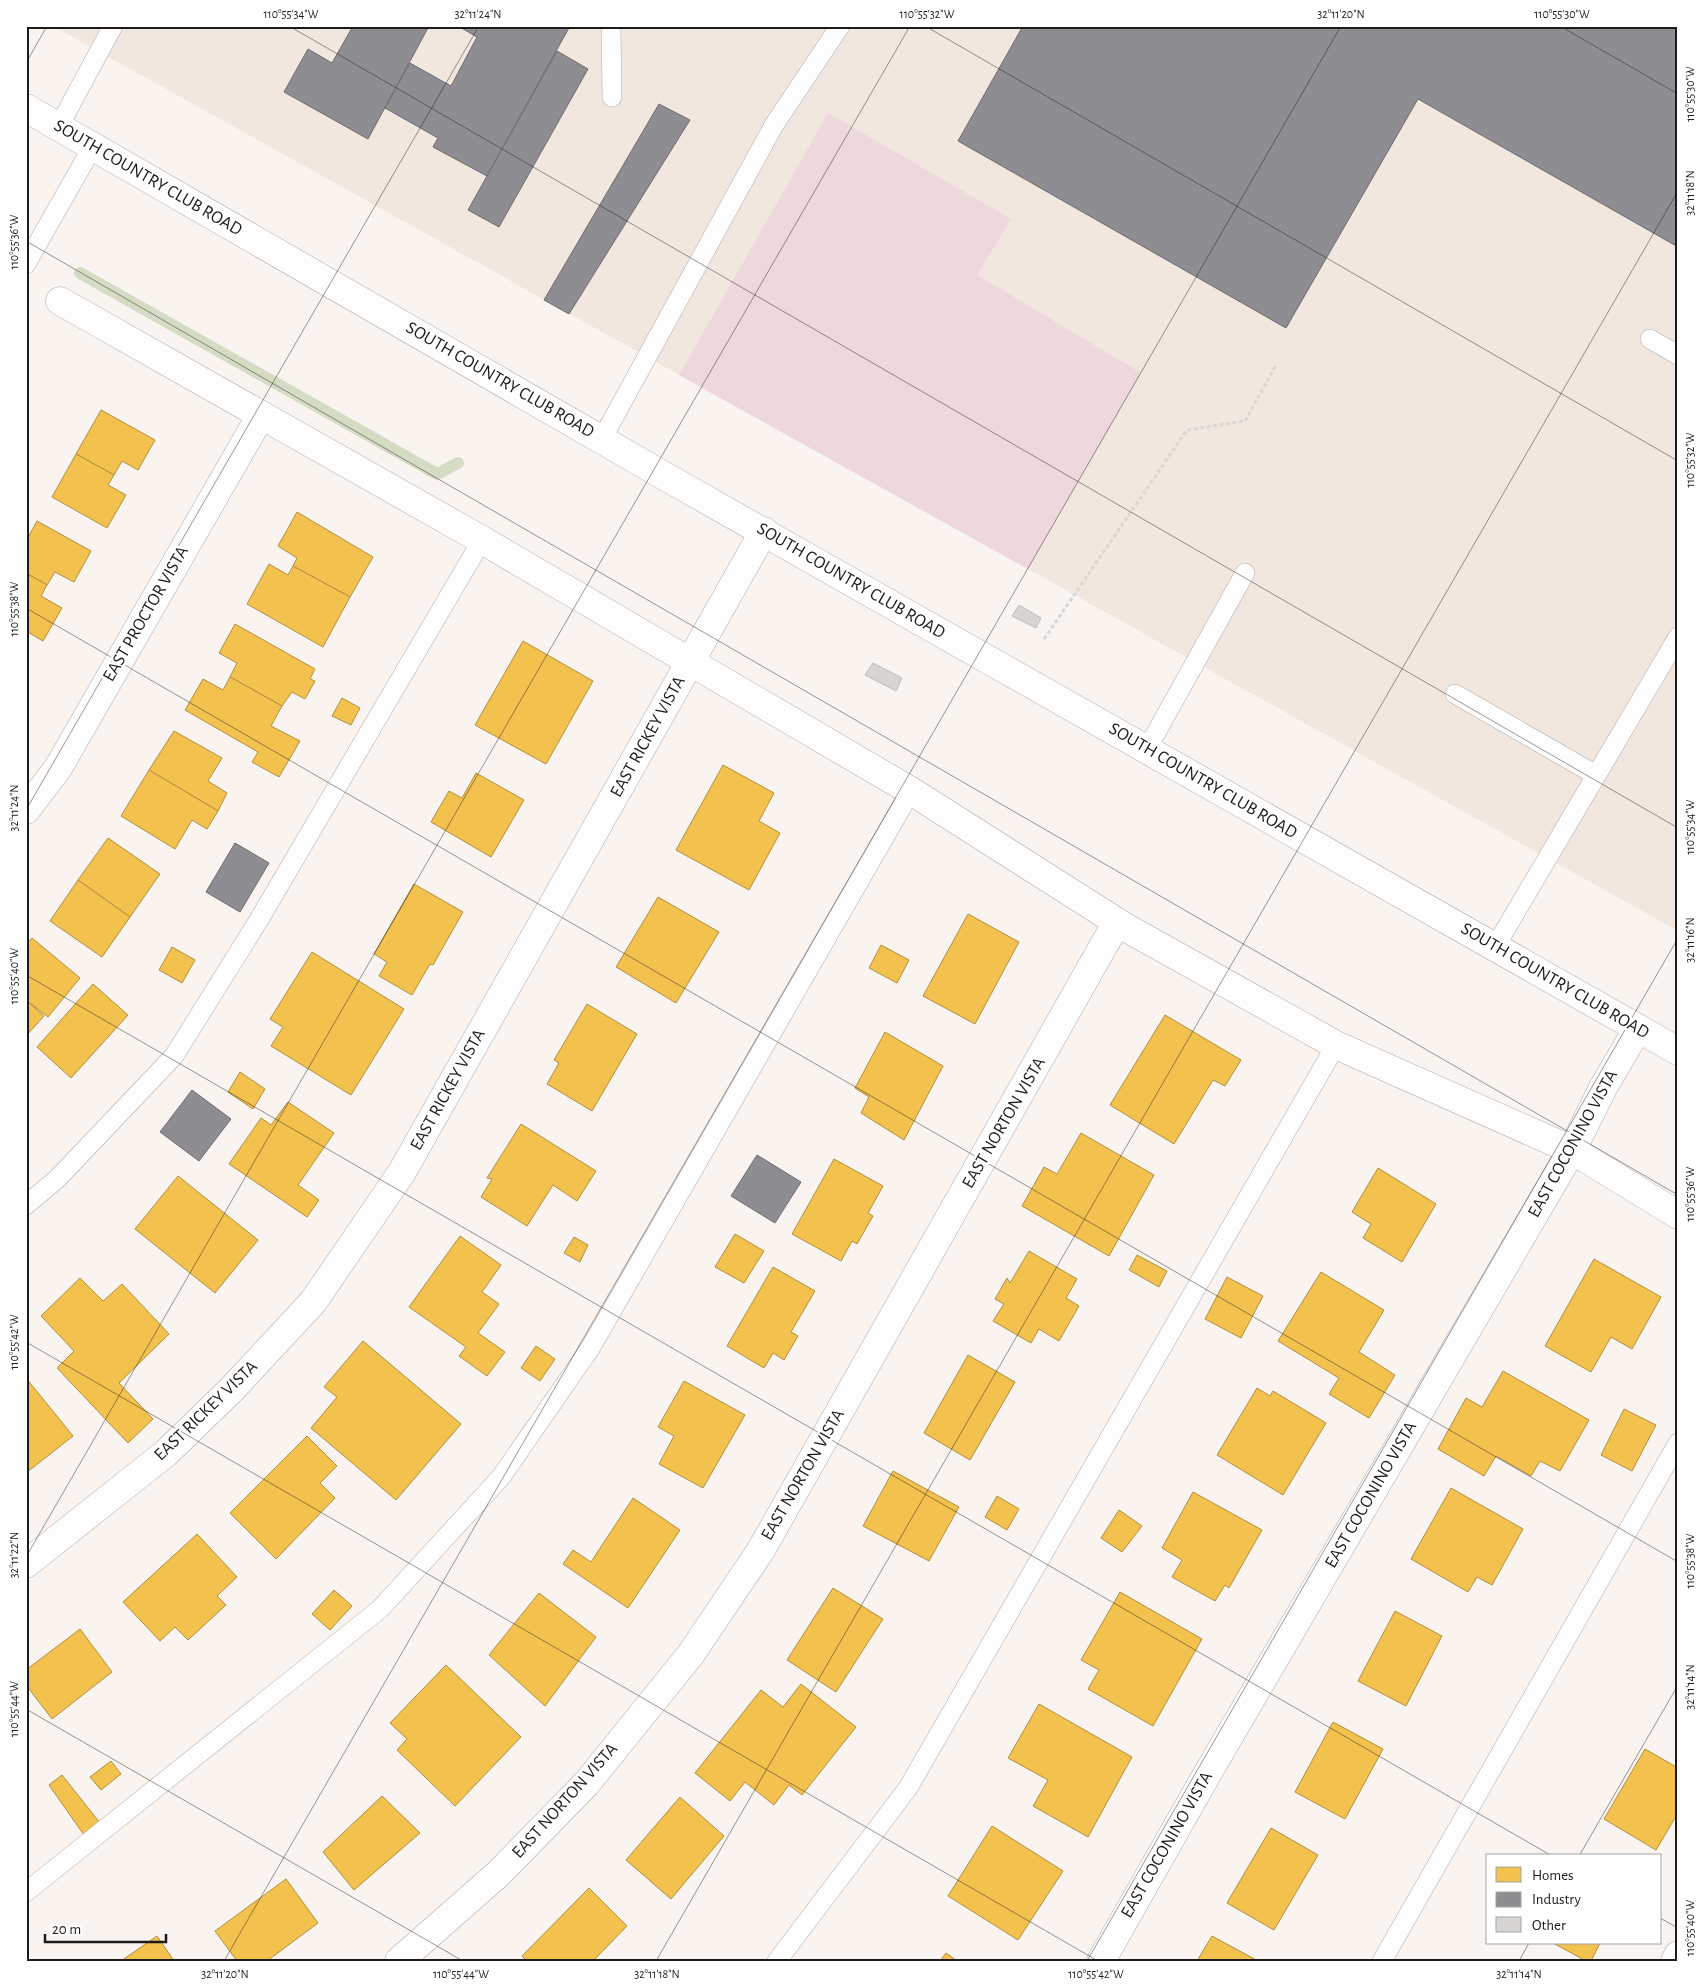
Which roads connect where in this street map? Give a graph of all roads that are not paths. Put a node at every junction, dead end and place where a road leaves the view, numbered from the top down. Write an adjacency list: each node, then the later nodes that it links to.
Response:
1 (113, 26): 6 (lane)
2 (611, 26): 4 (lane)
3 (840, 26): 13 (lane)
4 (612, 97)
5 (26, 108): 6 (street, SOUTH COUNTRY CLUB ROAD)
6 (59, 126): 7 (street, SOUTH COUNTRY CLUB ROAD)
7 (93, 146): 8 (lane); 13 (street, SOUTH COUNTRY CLUB ROAD)
8 (26, 264)
9 (60, 302): 12 (street)
10 (1650, 340): 11 (lane)
11 (1678, 356)
12 (261, 415): 15 (street); 23 (street, EAST PROCTOR VISTA)
13 (602, 439): 14 (street, SOUTH COUNTRY CLUB ROAD)
14 (764, 531): 18 (street, EAST RICKEY VISTA); 20 (street, SOUTH COUNTRY CLUB ROAD)
15 (482, 540): 18 (street); 30 (lane)
16 (1245, 573): 20 (lane)
17 (1678, 637): 21 (lane)
18 (690, 663): 22 (street); 33 (street, EAST RICKEY VISTA)
19 (1455, 694): 21 (lane)
20 (1147, 749): 25 (street, SOUTH COUNTRY CLUB ROAD)
21 (1596, 775): 25 (lane)
22 (911, 791): 24 (street); 34 (lane)
23 (26, 810)
24 (1118, 922): 27 (street); 36 (street, EAST NORTON VISTA)
25 (1495, 947): 26 (street, SOUTH COUNTRY CLUB ROAD)
26 (1638, 1028): 28 (street, SOUTH COUNTRY CLUB ROAD); 29 (street, EAST COCONINO VISTA)
27 (1336, 1045): 29 (street); 37 (lane)
28 (1678, 1051)
29 (1572, 1150): 31 (street); 38 (street, EAST COCONINO VISTA)
30 (26, 1205)
31 (1678, 1215)
32 (1678, 1443): 39 (lane)
33 (26, 1564)
34 (26, 1892)
35 (1678, 1956): 40 (street)
36 (399, 1961)
37 (777, 1961)
38 (1101, 1961)
39 (1382, 1961)
40 (1675, 1961)

